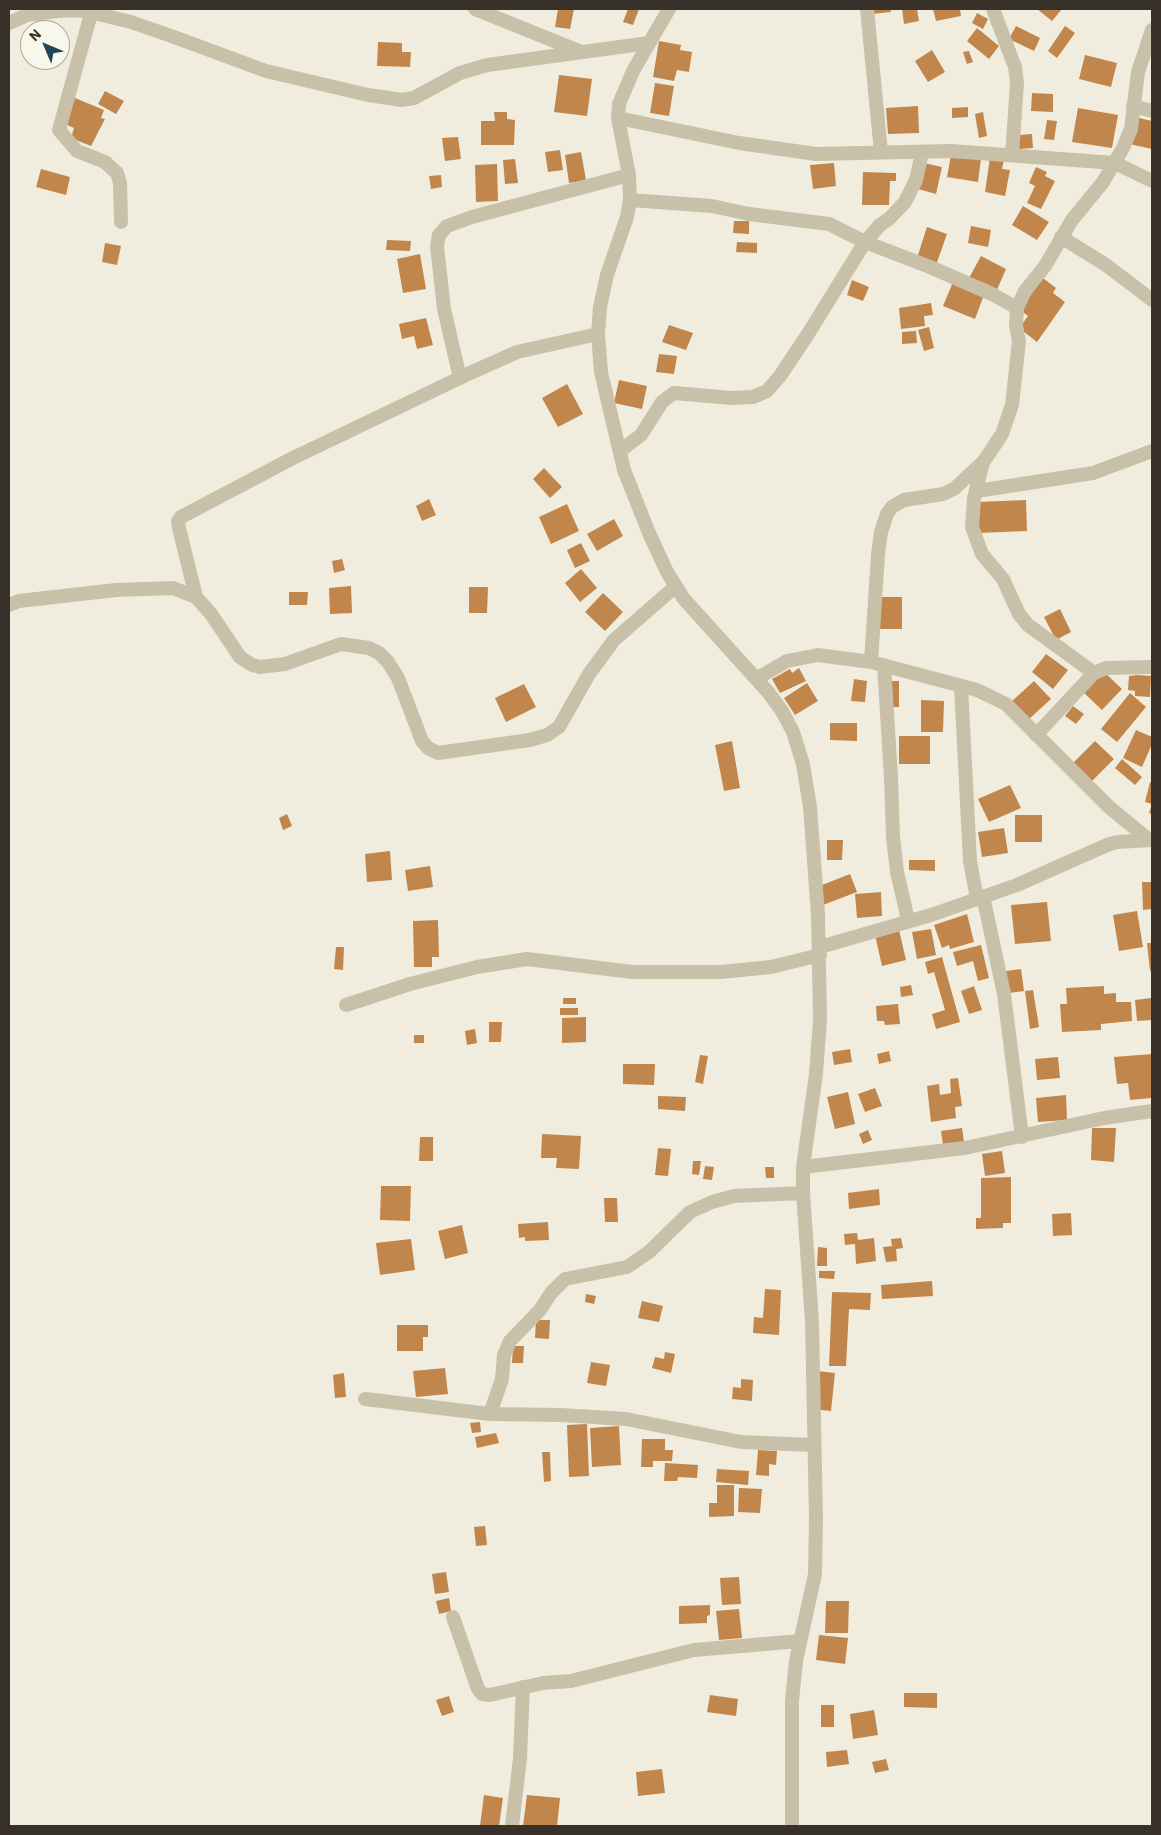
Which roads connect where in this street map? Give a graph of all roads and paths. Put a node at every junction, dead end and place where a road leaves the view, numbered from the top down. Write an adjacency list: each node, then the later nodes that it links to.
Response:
1 (475, 9): 10 (street)
2 (669, 9): 9 (street)
3 (867, 9): 14 (street)
4 (993, 9): 16 (street)
5 (92, 10): 6 (street); 10 (street); 21 (street)
6 (29, 12): 7 (street)
7 (9, 23)
8 (1152, 30): 11 (street)
9 (649, 43): 10 (street); 13 (street)
10 (581, 52)
11 (1133, 106): 12 (street); 17 (street)
12 (1152, 111)
13 (618, 118): 14 (street); 18 (street)
14 (881, 152): 15 (street)
15 (922, 152): 16 (street); 23 (street)
16 (1012, 155): 17 (street)
17 (1115, 163): 19 (street); 22 (street)
18 (630, 175): 20 (street); 27 (street)
19 (1152, 181)
20 (630, 200): 23 (street); 26 (street)
21 (120, 222)
22 (1061, 237): 24 (street); 25 (street)
23 (865, 242): 25 (street); 28 (street)
24 (1152, 300)
25 (1017, 308): 30 (street)
26 (598, 334): 27 (street); 28 (street)
27 (460, 378): 33 (street)
28 (620, 451): 32 (street)
29 (1152, 451): 31 (street)
30 (984, 462): 31 (street); 35 (street)
31 (978, 491): 37 (street)
32 (676, 586): 33 (street); 38 (street)
33 (196, 598): 34 (street)
34 (9, 605)
35 (877, 663): 38 (street); 39 (street); 43 (street)
36 (1152, 667): 37 (street)
37 (1094, 673): 40 (street)
38 (756, 679): 44 (street)
39 (961, 686): 40 (street); 42 (street)
40 (1036, 735): 41 (street)
41 (1151, 840): 42 (street)
42 (980, 898): 43 (street); 47 (street)
43 (908, 920): 44 (street)
44 (820, 951): 45 (street); 48 (street)
45 (346, 1005)
46 (1152, 1111): 47 (street)
47 (1022, 1137): 48 (street)
48 (803, 1168): 49 (street)
49 (803, 1194): 51 (street); 52 (street)
50 (365, 1399): 51 (street)
51 (490, 1414): 52 (street)
52 (813, 1445): 54 (street)
53 (453, 1617): 55 (street)
54 (800, 1640): 55 (street); 57 (street)
55 (523, 1687): 56 (street)
56 (512, 1826)
57 (792, 1826)

